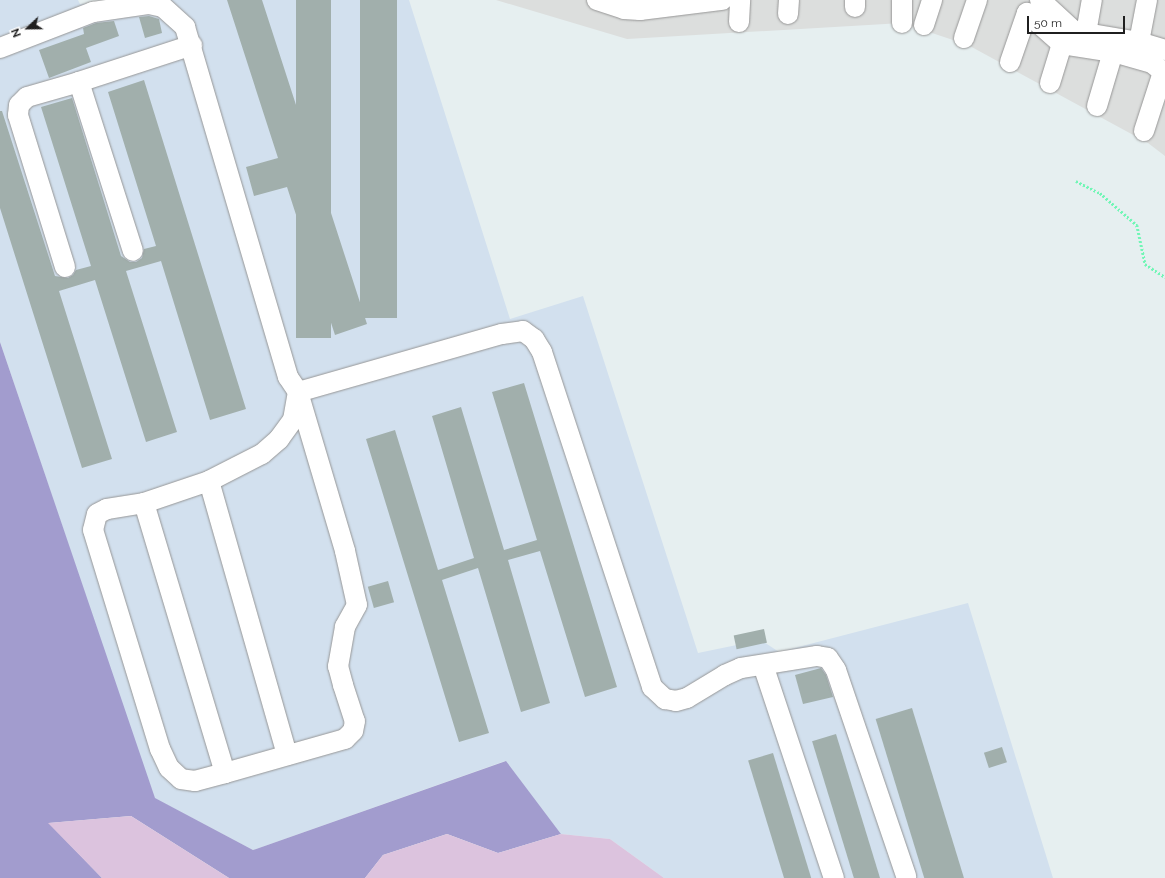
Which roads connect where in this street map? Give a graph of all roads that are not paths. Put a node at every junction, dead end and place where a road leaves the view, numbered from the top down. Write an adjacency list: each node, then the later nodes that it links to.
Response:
1 (597, 0): 10 (street)
2 (722, 0): 10 (street)
3 (740, 0): 11 (street)
4 (902, 0): 12 (street)
5 (932, 0): 13 (street)
6 (977, 0): 15 (street)
7 (1092, 0): 14 (street)
8 (1146, 0): 16 (street)
9 (1038, 4): 14 (street); 17 (street); 22 (street)
10 (624, 5)
11 (739, 22)
12 (902, 23)
13 (924, 25)
14 (1086, 33): 16 (street)
15 (964, 38)
16 (1139, 42): 20 (street)
17 (1062, 44): 21 (street); 25 (street)
18 (192, 45): 19 (street); 24 (street); 30 (street)
19 (0, 48)
20 (1165, 50)
21 (1113, 52): 23 (street); 26 (street)
22 (1010, 62)
23 (1164, 74): 27 (street)
24 (79, 82): 28 (street); 29 (street)
25 (1050, 83)
26 (1098, 106)
27 (1144, 131)
28 (133, 251)
29 (65, 267)
30 (298, 392): 31 (street); 33 (street); 34 (street)
31 (209, 481): 32 (street); 34 (street)
32 (144, 503): 35 (street); 35 (street)
33 (762, 665): 36 (street); 37 (street)
34 (287, 755): 35 (street)
35 (225, 773)
36 (906, 876)
37 (834, 878)

